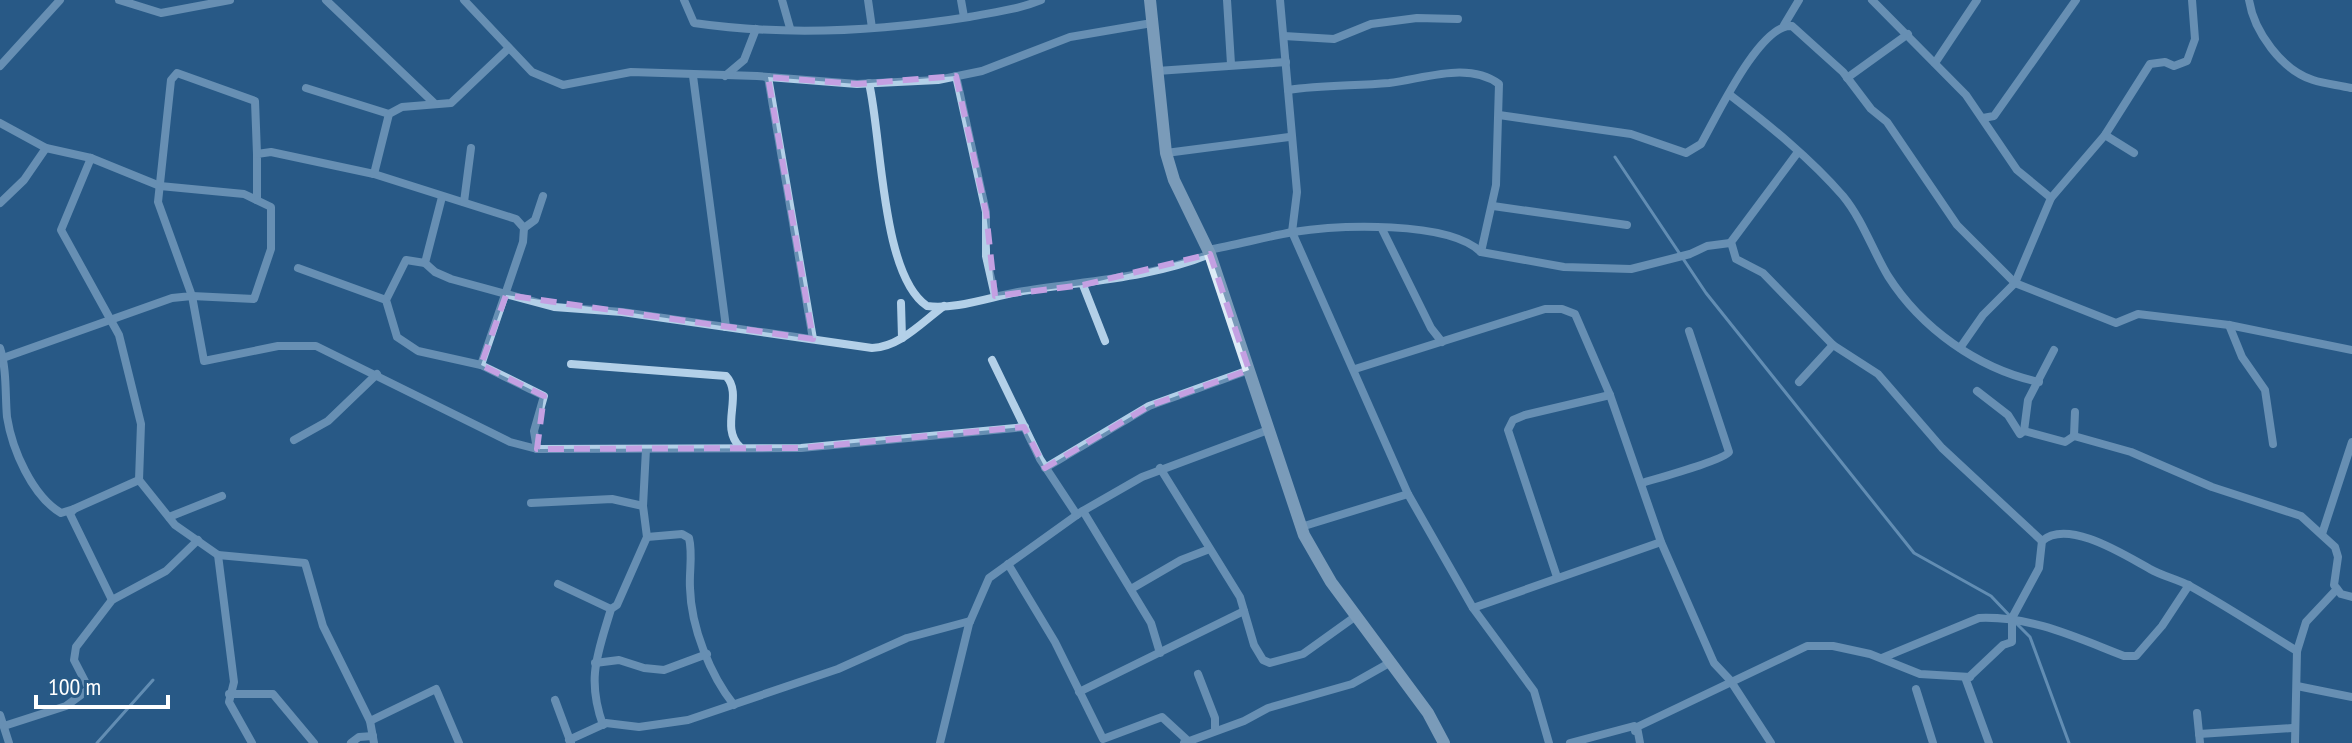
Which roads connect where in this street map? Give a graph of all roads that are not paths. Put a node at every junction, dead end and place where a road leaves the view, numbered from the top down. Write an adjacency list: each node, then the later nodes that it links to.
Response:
1 (60, 0): 34 (street)
2 (119, 0): 3 (street)
3 (230, 0)
4 (326, 0): 47 (street)
5 (464, 0): 29 (street)
6 (684, 0): 26 (street)
7 (782, 0): 24 (street)
8 (868, 0): 25 (street)
9 (961, 0): 20 (street)
10 (1041, 0): 20 (street)
11 (1150, 0): 22 (street)
12 (1227, 0): 33 (street)
13 (1280, 0): 28 (street)
14 (1799, 0): 23 (street)
15 (1872, 0): 27 (street)
16 (1977, 0): 32 (street)
17 (2076, 0): 50 (street)
18 (2192, 0): 52 (street)
19 (2249, 0): 44 (street)
20 (964, 17): 25 (street)
21 (1458, 19): 28 (street)
22 (1152, 23): 35 (street); 39 (street)
23 (1784, 25): 41 (street); 46 (street)
24 (790, 28): 25 (street); 26 (street)
25 (872, 28)
26 (756, 29): 30 (street)
27 (1908, 34): 32 (street); 41 (street)
28 (1284, 36): 31 (street)
29 (508, 49): 36 (street); 47 (street)
30 (744, 60): 37 (street); 38 (street)
31 (1286, 62): 33 (street); 45 (street)
32 (1935, 63): 50 (street)
33 (1231, 64): 35 (street)
34 (0, 66)
35 (1157, 71): 57 (street)
36 (693, 76): 37 (street); 89 (street)
37 (725, 76): 38 (street)
38 (754, 76): 40 (street)
39 (956, 76): 42 (street); 83 (street)
40 (768, 77): 42 (street); 92 (street)
41 (1847, 78): 79 (street)
42 (869, 83): 86 (street)
43 (306, 88): 48 (street)
44 (2351, 88)
45 (1288, 90): 49 (street); 53 (street)
46 (1730, 95): 49 (street); 56 (street)
47 (434, 103): 48 (street)
48 (389, 114): 61 (street)
49 (1499, 115): 69 (street)
50 (1983, 118): 65 (street)
51 (0, 123): 54 (street)
52 (2105, 135): 58 (street); 65 (street)
53 (1289, 137): 57 (street); 73 (street)
54 (46, 148): 60 (street); 68 (street)
55 (471, 148): 67 (street)
56 (1798, 152): 74 (street); 96 (street)
57 (1166, 153): 75 (street)
58 (2134, 153)
59 (257, 154): 61 (street); 62 (street); 66 (street)
60 (91, 158): 62 (street); 87 (street)
61 (374, 174): 64 (street)
62 (160, 186): 66 (street); 82 (street)
63 (543, 196): 71 (street)
64 (442, 197): 67 (street); 77 (street)
65 (2051, 198): 79 (street)
66 (257, 200): 82 (street)
67 (464, 202): 71 (street)
68 (0, 203)
69 (1493, 206): 70 (street); 76 (street)
70 (1627, 225)
71 (524, 228): 81 (street)
72 (1382, 229): 73 (street); 76 (street); 94 (street)
73 (1292, 232): 75 (street); 103 (street)
74 (1730, 243): 76 (street); 95 (street)
75 (1209, 252): 80 (street); 104 (street)
76 (1481, 252)
77 (425, 263): 81 (street); 84 (street)
78 (298, 268): 84 (street)
79 (2015, 283): 88 (street); 96 (street)
80 (1083, 285): 83 (street); 93 (street)
81 (506, 295): 89 (street); 102 (street)
82 (192, 296): 87 (street); 105 (street)
83 (995, 296): 86 (street)
84 (386, 300): 102 (street)
85 (901, 303): 91 (street)
86 (944, 306): 91 (street)
87 (113, 318): 99 (street); 123 (street)
88 (2229, 325): 98 (street); 117 (street)
89 (726, 327): 92 (street)
90 (1689, 331): 124 (street)
91 (902, 338): 92 (street)
92 (813, 339)
93 (1105, 341)
94 (1442, 342): 103 (street); 109 (street)
95 (1833, 345): 106 (street); 136 (street)
96 (1960, 348): 107 (street)
97 (2054, 350): 107 (street)
98 (2352, 350)
99 (2, 353): 129 (street)
100 (992, 360): 111 (street)
101 (571, 364): 118 (street)
102 (481, 365): 119 (street)
103 (1355, 369): 125 (street)
104 (1249, 370): 112 (street); 121 (street)
105 (377, 374): 115 (street); 119 (street)
106 (1799, 382)
107 (2039, 382): 113 (street)
108 (1977, 391): 113 (street)
109 (1610, 395): 124 (street); 141 (street)
110 (2075, 412): 114 (street)
111 (1025, 427): 118 (street); 121 (street)
112 (1268, 430): 122 (street); 132 (street)
113 (2024, 431): 114 (street)
114 (2074, 436): 133 (street)
115 (294, 440)
116 (2352, 442): 133 (street)
117 (2273, 444)
118 (740, 447): 120 (street)
119 (537, 449): 120 (street)
120 (646, 449): 128 (street)
121 (1045, 468): 130 (street)
122 (1160, 468): 130 (street); 138 (street)
123 (139, 480): 129 (street); 131 (street)
124 (1642, 483): 137 (street)
125 (1408, 494): 132 (street); 148 (street)
126 (222, 496): 131 (street)
127 (531, 503): 128 (street)
128 (643, 506): 134 (street)
129 (74, 509): 147 (street)
130 (1080, 513): 140 (street); 144 (street)
131 (169, 517): 135 (street)
132 (1301, 527): 151 (street)
133 (2322, 534): 145 (street)
134 (647, 537): 149 (street); 156 (street)
135 (198, 540): 139 (street); 147 (street)
136 (2042, 541): 143 (street); 152 (street)
137 (1661, 542): 141 (street); 162 (street)
138 (1207, 550): 144 (street); 150 (street)
139 (218, 555): 166 (street); 172 (street)
140 (1008, 564): 153 (street); 165 (street)
141 (1557, 577): 148 (street)
142 (558, 584): 149 (street)
143 (2189, 585): 152 (street); 154 (street)
144 (1131, 589): 155 (street)
145 (2337, 589): 146 (street); 154 (street)
146 (2352, 597)
147 (112, 600): 174 (street)
148 (1473, 608): 188 (street)
149 (611, 609): 159 (street)
150 (1244, 611): 151 (street); 155 (street)
151 (1356, 616): 158 (street)
152 (2012, 618): 157 (street); 161 (street)
153 (970, 621): 169 (street); 186 (street)
154 (2297, 651): 163 (street)
155 (1160, 653): 165 (street)
156 (707, 654): 159 (street); 169 (street)
157 (1881, 658): 161 (street); 162 (street)
158 (1391, 662): 175 (street); 187 (street)
159 (595, 663): 173 (street)
160 (1198, 674): 175 (street)
161 (1970, 677): 193 (street)
162 (1730, 680): 190 (street); 191 (street)
163 (2297, 686): 167 (street); 176 (street)
164 (1916, 689): 192 (street)
165 (1079, 692): 180 (street)
166 (229, 694): 182 (street); 183 (street)
167 (2352, 697)
168 (555, 700): 179 (street)
169 (734, 705): 173 (street)
170 (2197, 713): 177 (street)
171 (0, 715): 174 (street)
172 (370, 721): 178 (street); 185 (street)
173 (603, 725): 179 (street)
174 (4, 726): 181 (street)
175 (1219, 728): 180 (street)
176 (2292, 728): 177 (street); 194 (street)
177 (2200, 738)
178 (373, 739): 184 (street)
179 (570, 742)
180 (1185, 742)
181 (9, 743)
182 (252, 743)
183 (314, 743)
184 (351, 743)
185 (459, 743)
186 (940, 743)
187 (1444, 743)
188 (1549, 743)
189 (1570, 743): 190 (street)
190 (1640, 743)
191 (1771, 743)
192 (1933, 743)
193 (1989, 743)
194 (2295, 743)

